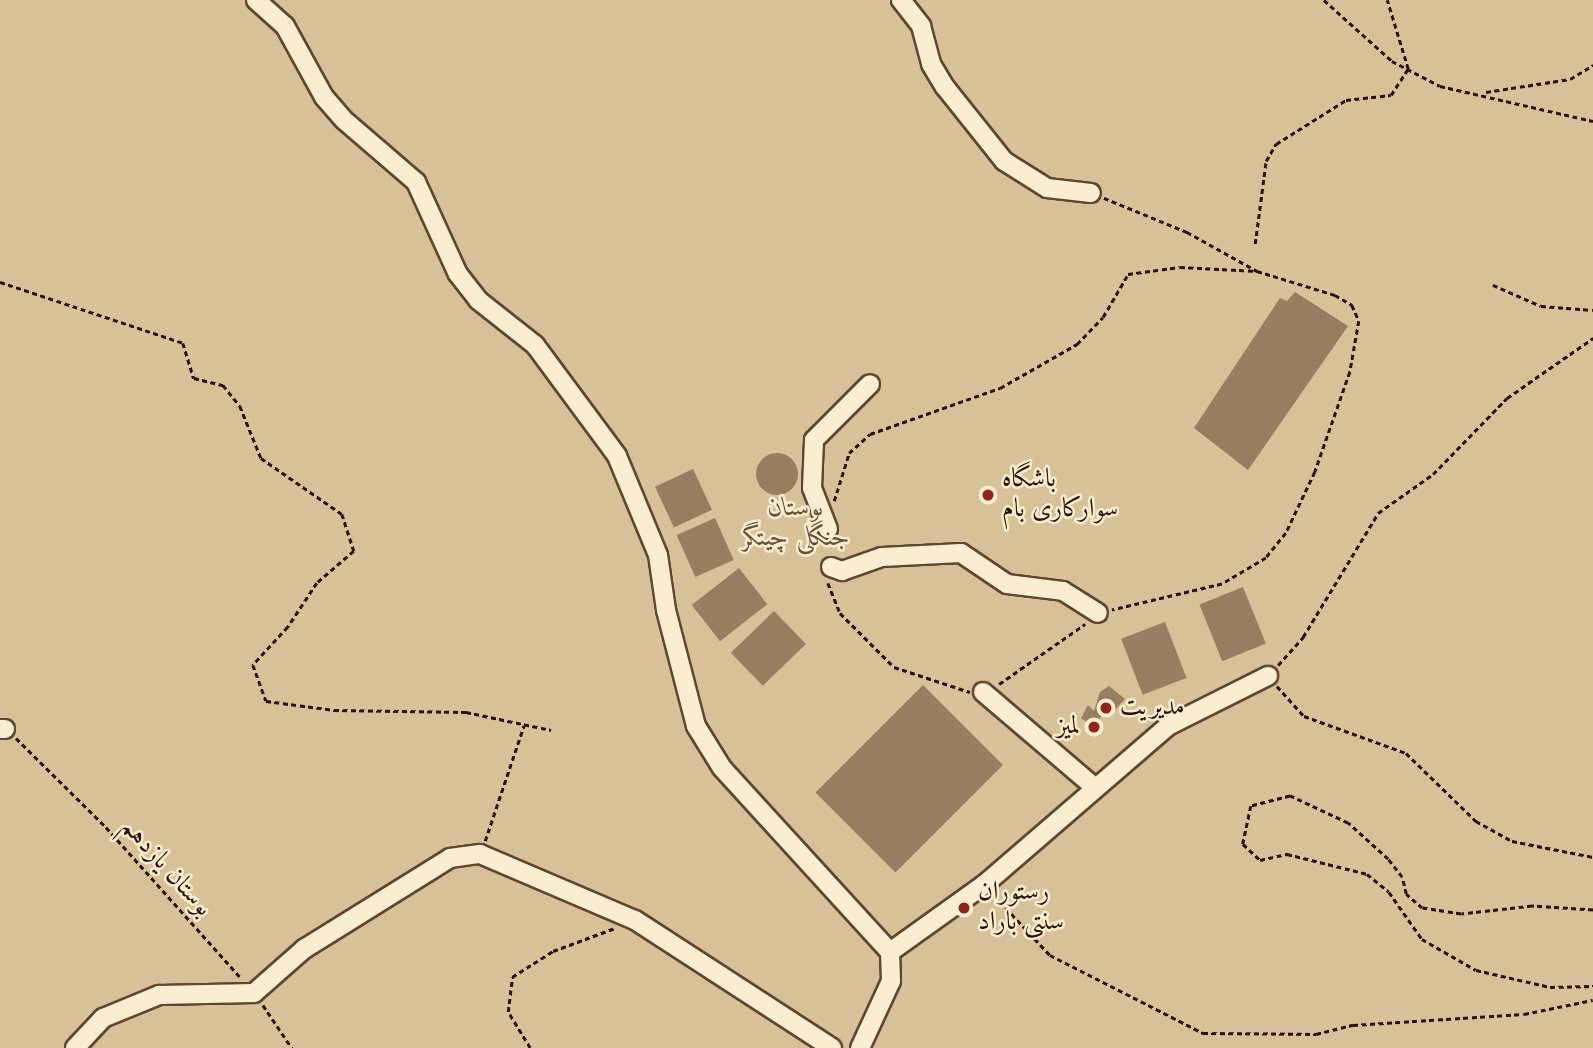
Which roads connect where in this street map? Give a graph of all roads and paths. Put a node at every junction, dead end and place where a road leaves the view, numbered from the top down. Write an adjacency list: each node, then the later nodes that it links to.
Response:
1 (256, 0): 32 (street)
2 (901, 0): 9 (street)
3 (1324, 0): 6 (path)
4 (1387, 0): 6 (path)
5 (1593, 65): 7 (path)
6 (1408, 69): 7 (path); 10 (path)
7 (1481, 92): 8 (path)
8 (1593, 121)
9 (1091, 193): 11 (path)
10 (1255, 244)
11 (1257, 271): 17 (path); 20 (path)
12 (0, 282): 23 (path)
13 (1493, 285): 14 (path)
14 (1593, 310)
15 (1593, 338): 21 (path)
16 (870, 384): 18 (street)
17 (833, 504)
18 (828, 529)
19 (831, 567): 20 (street); 22 (path)
20 (1098, 613): 22 (path)
21 (1268, 676): 26 (street); 28 (path)
22 (983, 692): 26 (street)
23 (524, 724): 25 (path); 27 (path)
24 (2, 729): 34 (path, بوستان یازدهم)
25 (551, 730)
26 (1093, 786): 29 (street)
27 (480, 854): 31 (street); 34 (street)
28 (1593, 857)
29 (985, 884): 32 (street); 35 (path)
30 (1593, 910): 33 (path)
31 (635, 920): 38 (path); 39 (street)
32 (890, 952): 40 (street)
33 (1593, 986)
34 (254, 993): 36 (street); 37 (path, بوستان یازدهم)
35 (1593, 1000)
36 (75, 1048)
37 (292, 1048)
38 (530, 1048)
39 (832, 1048)
40 (860, 1048)

